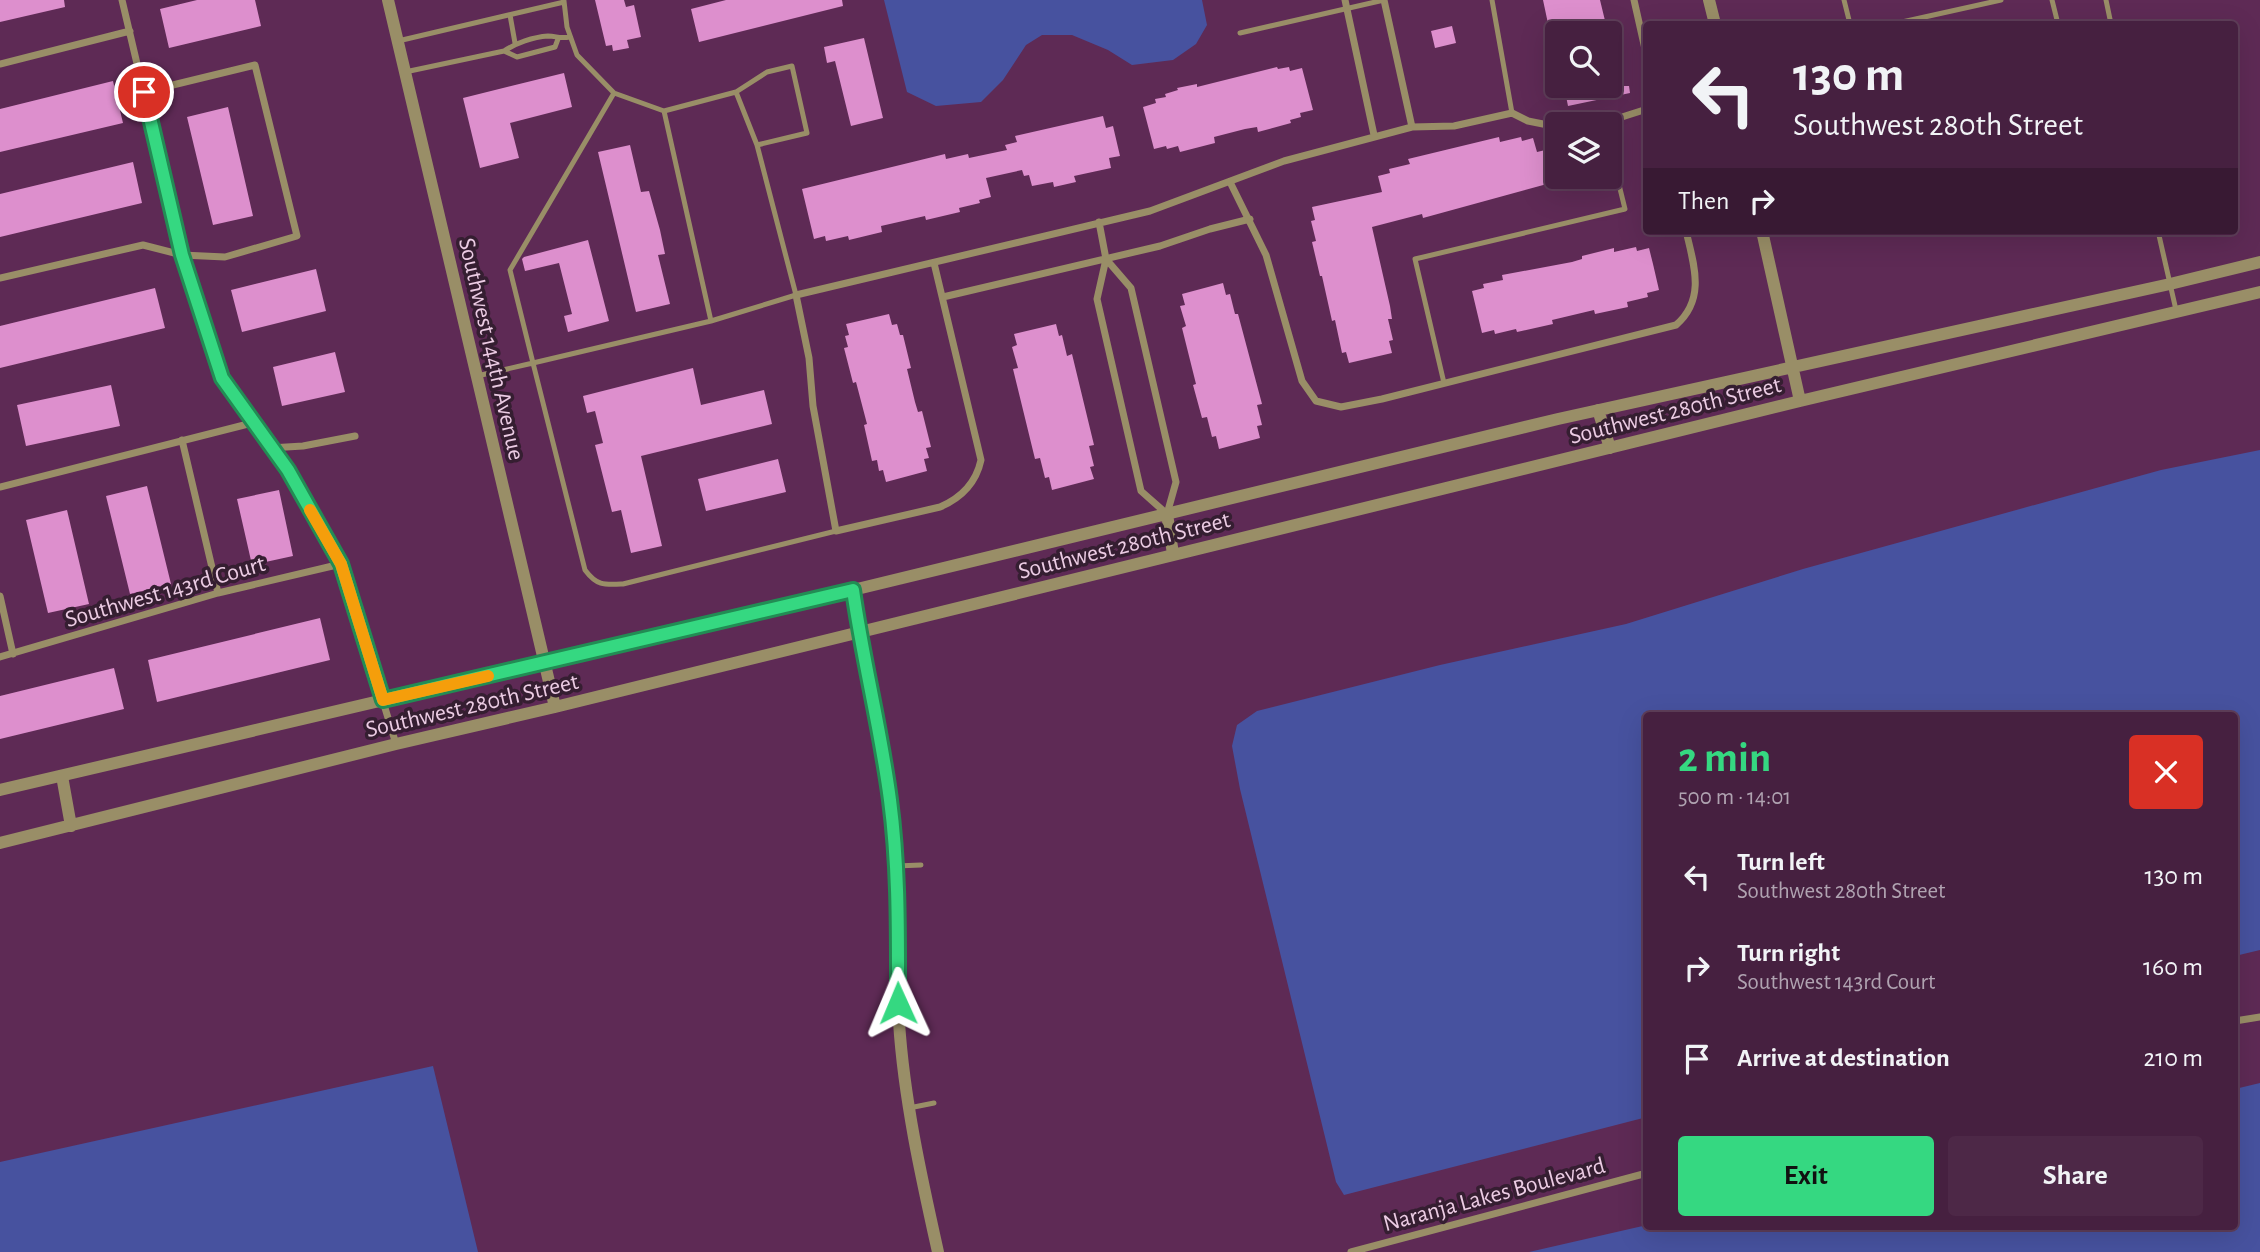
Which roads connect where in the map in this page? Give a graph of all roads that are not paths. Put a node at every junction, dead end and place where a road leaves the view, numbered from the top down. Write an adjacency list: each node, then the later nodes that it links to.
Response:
1 (122, 0): 20 (street)
2 (388, 0): 25 (street, Southwest 144th Avenue)
3 (1345, 0): 13 (street)
4 (1384, 0): 13 (lane); 38 (street)
5 (1492, 0): 35 (lane)
6 (1634, 0): 24 (street)
7 (1709, 0): 15 (street)
8 (1844, 0): 16 (lane)
9 (2001, 0): 17 (lane)
10 (2052, 0): 18 (lane)
11 (2106, 0): 19 (lane)
12 (564, 1): 14 (lane); 22 (lane)
13 (1347, 9): 21 (lane); 39 (street)
14 (510, 15): 25 (lane); 26 (lane)
15 (1714, 21)
16 (1849, 21)
17 (1906, 21)
18 (2057, 21)
19 (2110, 21)
20 (130, 31): 28 (street); 30 (street)
21 (1240, 33)
22 (570, 37): 23 (lane); 32 (lane)
23 (558, 39): 26 (lane); 27 (lane)
24 (1643, 40)
25 (398, 41): 29 (street, Southwest 144th Avenue)
26 (515, 43): 27 (lane)
27 (504, 51): 29 (lane)
28 (0, 64)
29 (405, 72): 61 (street, Southwest 144th Avenue)
30 (144, 92): 48 (street); 48 (street)
31 (736, 92): 34 (lane); 40 (lane); 40 (lane)
32 (614, 93): 34 (lane); 59 (lane)
33 (1643, 110): 36 (street)
34 (664, 111): 58 (lane)
35 (1512, 113): 37 (street); 38 (street)
36 (1622, 118)
37 (1545, 124)
38 (1412, 127): 39 (street)
39 (1374, 135): 41 (street)
40 (757, 145): 55 (lane)
41 (1230, 182): 43 (street); 44 (street)
42 (1620, 189): 62 (lane)
43 (1250, 219): 49 (street); 62 (street)
44 (1099, 222): 49 (street); 51 (street)
45 (1687, 235): 62 (street)
46 (1763, 235): 60 (street)
47 (2159, 235): 53 (lane)
48 (182, 255): 52 (street); 65 (street)
49 (1106, 259): 56 (street); 71 (street); 71 (street)
50 (2260, 261): 53 (street, Southwest 280th Street)
51 (934, 263): 55 (street); 56 (street)
52 (0, 278)
53 (2169, 284): 57 (lane); 60 (street, Southwest 280th Street)
54 (2260, 292): 57 (street, Southwest 280th Street)
55 (796, 295): 58 (lane); 72 (street)
56 (943, 297): 72 (street)
57 (2177, 312): 63 (street, Southwest 280th Street)
58 (711, 321): 59 (lane)
59 (533, 363): 61 (lane); 72 (lane)
60 (1792, 368): 63 (street); 64 (street, Southwest 280th Street)
61 (477, 376): 81 (street, Southwest 144th Avenue)
62 (1444, 383)
63 (1800, 401): 69 (street, Southwest 280th Street)
64 (1598, 410): 69 (street); 71 (street, Southwest 280th Street)
65 (252, 423): 67 (street); 68 (street)
66 (355, 436): 68 (street)
67 (182, 440): 70 (street); 76 (street)
68 (270, 447): 74 (street)
69 (1610, 448): 73 (street, Southwest 280th Street)
70 (0, 488)
71 (1167, 514): 73 (street); 75 (street, Southwest 280th Street)
72 (836, 531)
73 (1172, 554): 78 (street, Southwest 280th Street)
74 (341, 564): 76 (street, Southwest 143rd Court); 82 (street)
75 (853, 590): 78 (street); 81 (street, Southwest 280th Street)
76 (218, 593): 79 (street, Southwest 143rd Court)
77 (0, 596): 79 (street)
78 (859, 632): 83 (street, Southwest 280th Street); 90 (street)
79 (13, 654): 80 (street, Southwest 143rd Court)
80 (0, 657)
81 (545, 663): 82 (street, Southwest 280th Street); 83 (street, Southwest 144th Avenue)
82 (383, 700): 84 (street); 85 (street, Southwest 280th Street)
83 (555, 707): 84 (street, Southwest 280th Street)
84 (396, 744): 87 (street, Southwest 280th Street)
85 (62, 775): 86 (street, Southwest 280th Street); 87 (street)
86 (0, 790)
87 (71, 825): 88 (street, Southwest 280th Street)
88 (0, 844)
89 (922, 864): 90 (lane)
90 (896, 866): 94 (street)
91 (2260, 1017): 92 (street)
92 (2238, 1021)
93 (934, 1103): 94 (lane)
94 (909, 1108): 96 (street)
95 (1643, 1174): 97 (street, Naranja Lakes Boulevard)
96 (938, 1252)
97 (1351, 1252)

